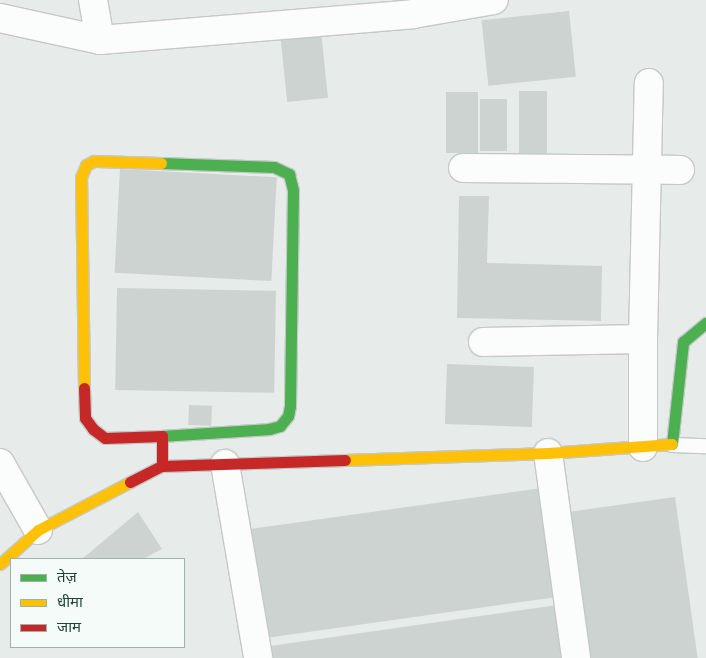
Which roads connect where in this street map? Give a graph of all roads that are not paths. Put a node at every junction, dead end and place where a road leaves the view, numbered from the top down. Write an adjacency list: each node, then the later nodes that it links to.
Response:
1 (93, 0): 4 (street)
2 (494, 0): 4 (street)
3 (0, 18): 4 (street)
4 (100, 40)
5 (649, 83): 7 (street)
6 (463, 168): 7 (street)
7 (648, 169): 8 (street); 10 (street)
8 (680, 170)
9 (706, 323): 13 (street)
10 (643, 339): 11 (street); 15 (street)
11 (483, 342)
12 (162, 436): 12 (street); 19 (street)
13 (672, 444): 14 (lane); 15 (street)
14 (706, 446)
15 (643, 447): 16 (street)
16 (548, 453): 18 (street); 23 (street)
17 (0, 463): 20 (street)
18 (225, 464): 19 (street); 22 (street)
19 (162, 466): 20 (street)
20 (38, 530): 21 (street)
21 (0, 564)
22 (258, 658)
23 (576, 658)

